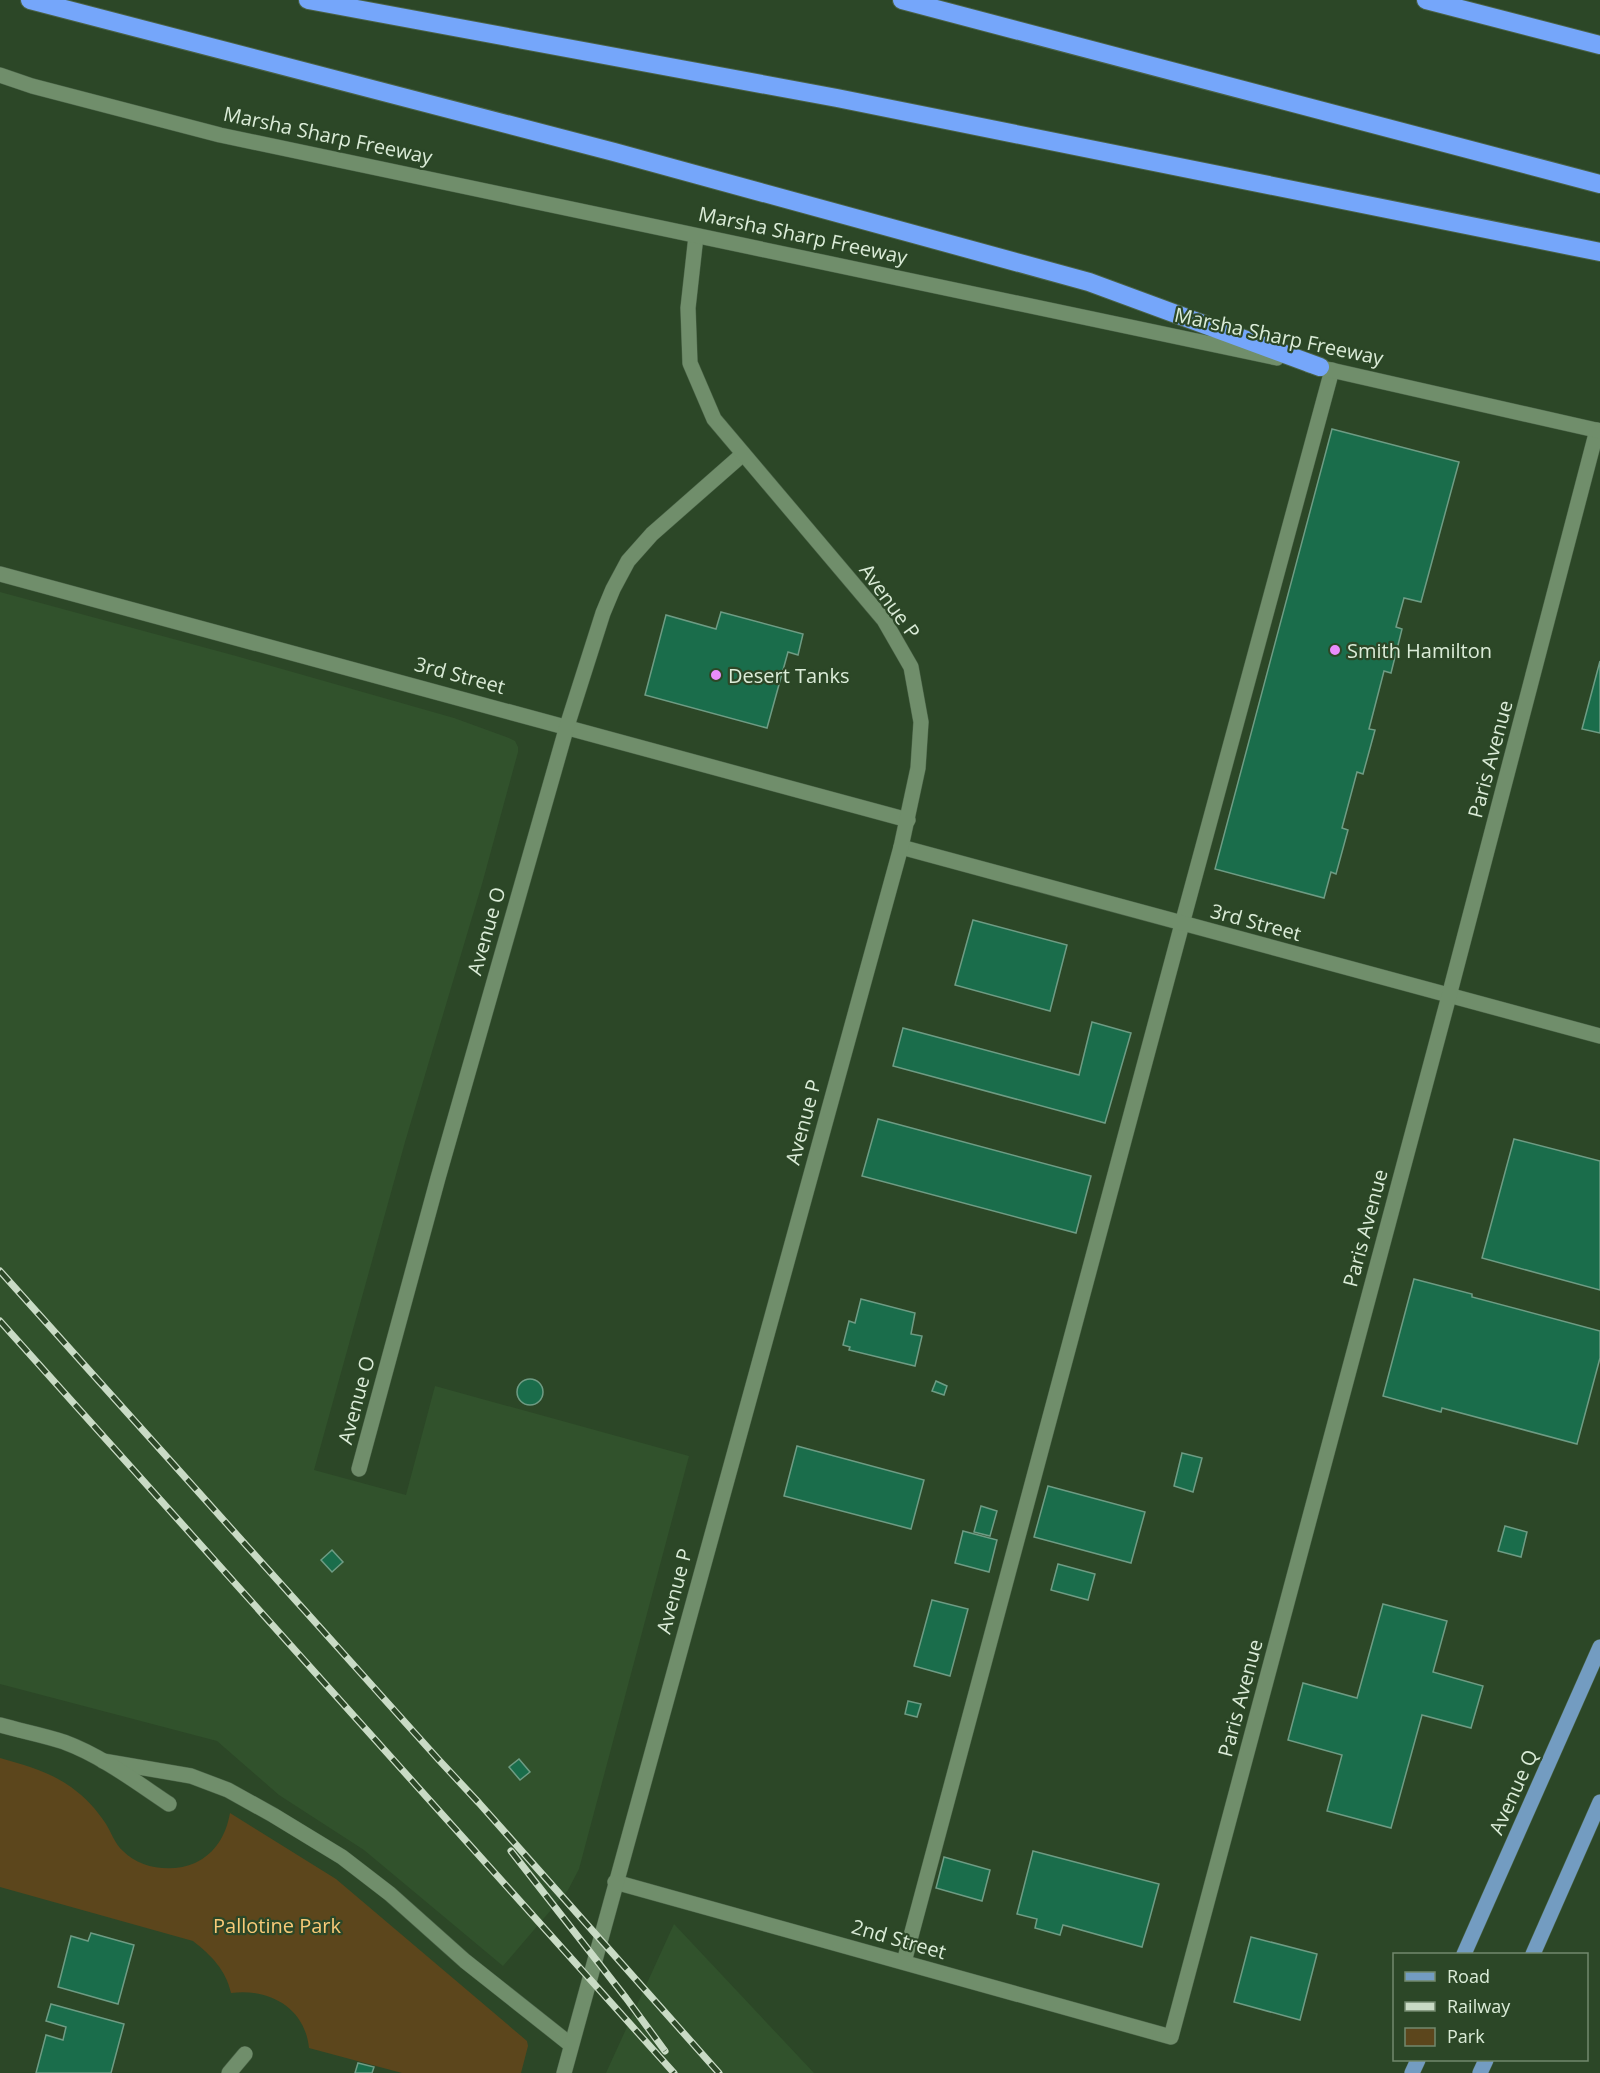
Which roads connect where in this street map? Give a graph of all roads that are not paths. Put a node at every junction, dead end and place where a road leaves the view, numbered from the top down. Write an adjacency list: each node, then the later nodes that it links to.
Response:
1 (30, 0): 10 (highway)
2 (308, 0): 9 (highway)
3 (902, 0): 7 (highway)
4 (1426, 0): 5 (highway)
5 (1600, 45)
6 (0, 75): 8 (street, Marsha Sharp Freeway)
7 (1600, 184)
8 (696, 236): 10 (street, Marsha Sharp Freeway); 12 (street, Avenue P)
9 (1600, 252)
10 (1326, 368): 11 (street, Marsha Sharp Freeway); 17 (street)
11 (1599, 430): 18 (street, Paris Avenue)
12 (743, 454): 14 (street, Avenue O); 15 (street, Avenue P)
13 (0, 574): 14 (street, 3rd Street)
14 (567, 726): 15 (street, 3rd Street); 20 (street, Avenue O)
15 (908, 820): 16 (street, Avenue P)
16 (901, 847): 17 (street, 3rd Street); 26 (street, Avenue P)
17 (1182, 924): 18 (street, 3rd Street); 29 (street)
18 (1449, 996): 19 (street, 3rd Street); 30 (street, Paris Avenue)
19 (1600, 1036)
20 (359, 1469)
21 (1600, 1647): 27 (main road, Avenue Q)
22 (0, 1725): 23 (street)
23 (100, 1760): 25 (street); 31 (street)
24 (1600, 1802): 28 (main road)
25 (169, 1804)
26 (615, 1882): 29 (street, 2nd Street); 31 (street, Avenue P)
27 (1464, 1953)
28 (1533, 1953)
29 (904, 1962): 30 (street, 2nd Street)
30 (1171, 2037)
31 (572, 2045): 34 (street, Avenue P)
32 (244, 2054): 33 (street)
33 (229, 2073)
34 (564, 2073)

